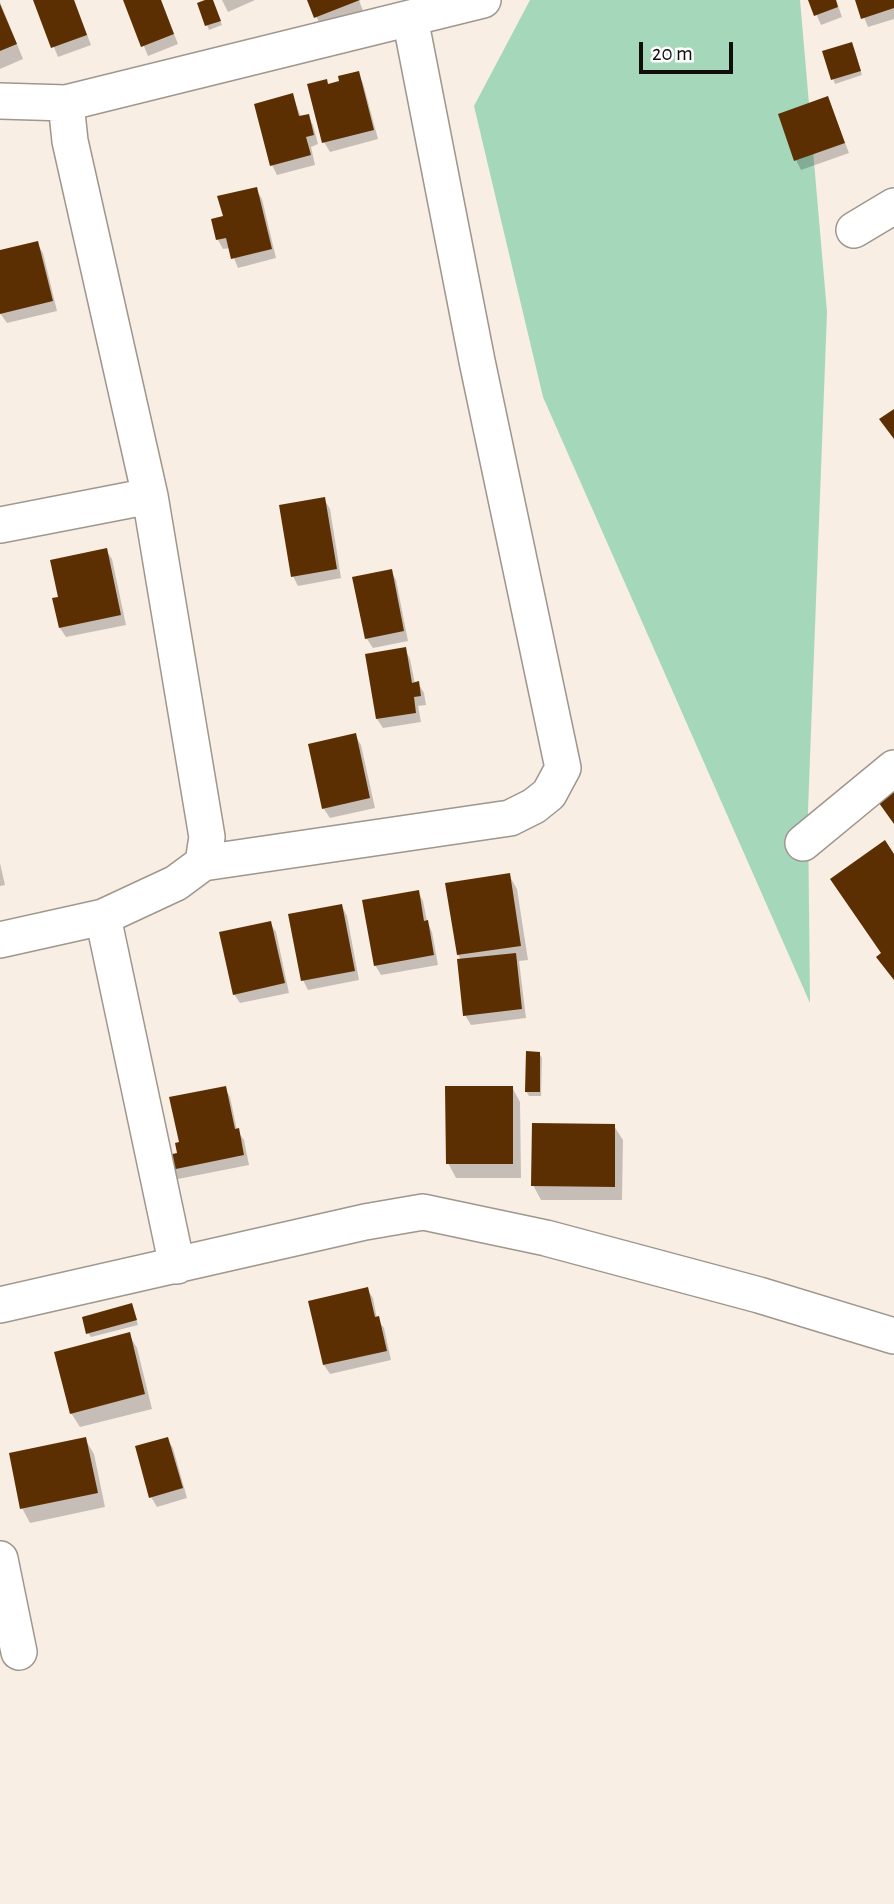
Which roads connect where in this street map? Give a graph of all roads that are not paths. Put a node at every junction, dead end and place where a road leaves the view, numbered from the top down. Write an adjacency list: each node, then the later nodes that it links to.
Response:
1 (483, 0): 2 (street)
2 (410, 18): 4 (street); 11 (street)
3 (0, 101): 4 (street)
4 (66, 103): 7 (street)
5 (894, 206): 6 (street)
6 (854, 230)
7 (150, 496): 8 (street); 11 (street)
8 (0, 525)
9 (894, 768): 10 (street)
10 (803, 843)
11 (203, 863): 12 (street)
12 (103, 917): 13 (street); 14 (street)
13 (0, 940)
14 (177, 1266): 15 (street); 16 (street)
15 (0, 1305)
16 (894, 1336)
17 (0, 1559): 18 (street)
18 (19, 1651)

